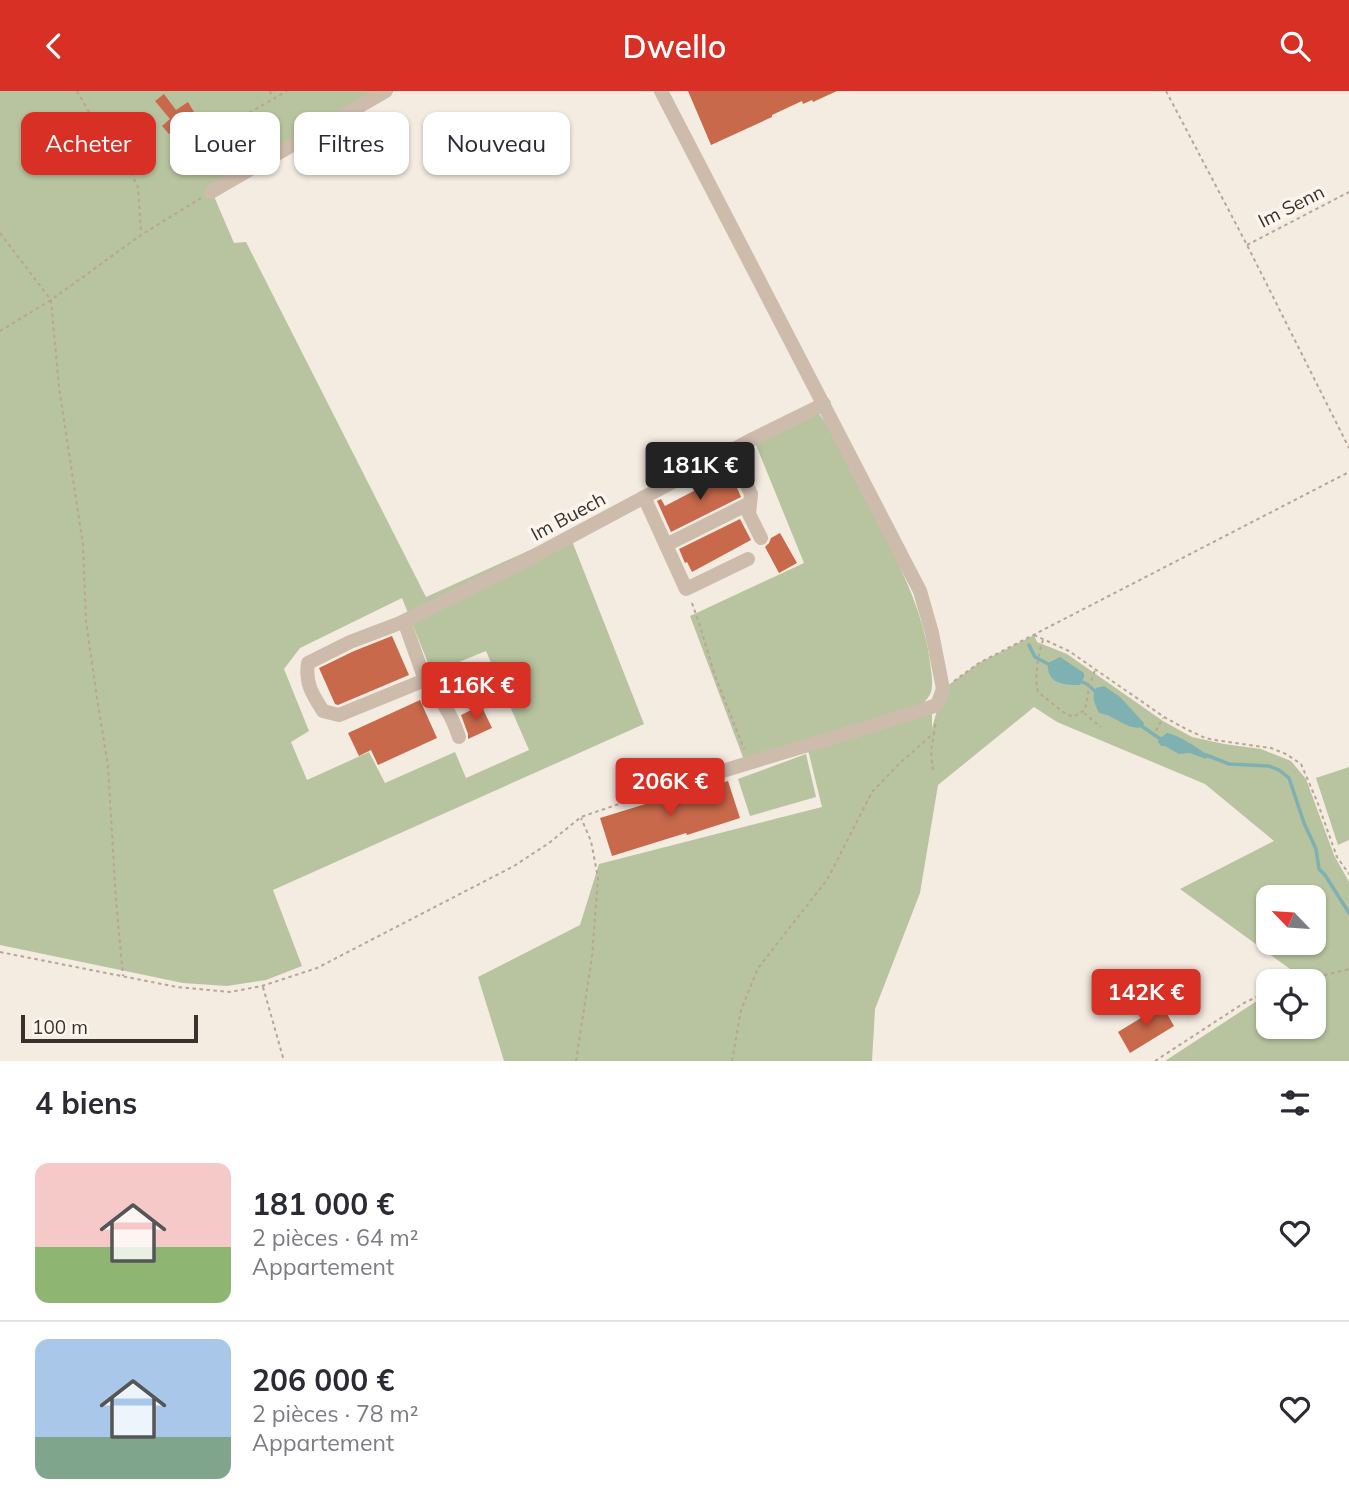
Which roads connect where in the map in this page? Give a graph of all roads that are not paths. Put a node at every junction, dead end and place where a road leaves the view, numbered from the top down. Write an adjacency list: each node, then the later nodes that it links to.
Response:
1 (386, 91): 3 (lane)
2 (661, 91): 4 (lane)
3 (211, 192)
4 (824, 404): 5 (lane, Im Buech); 14 (lane)
5 (731, 451): 6 (lane, Im Buech); 7 (lane)
6 (644, 498): 9 (lane); 11 (lane, Im Buech)
7 (750, 503): 8 (lane); 9 (lane)
8 (761, 538)
9 (666, 545): 10 (lane)
10 (748, 559)
11 (404, 621): 12 (lane); 12 (lane, Im Buech)
12 (425, 680): 13 (lane)
13 (459, 737)
14 (666, 789)

